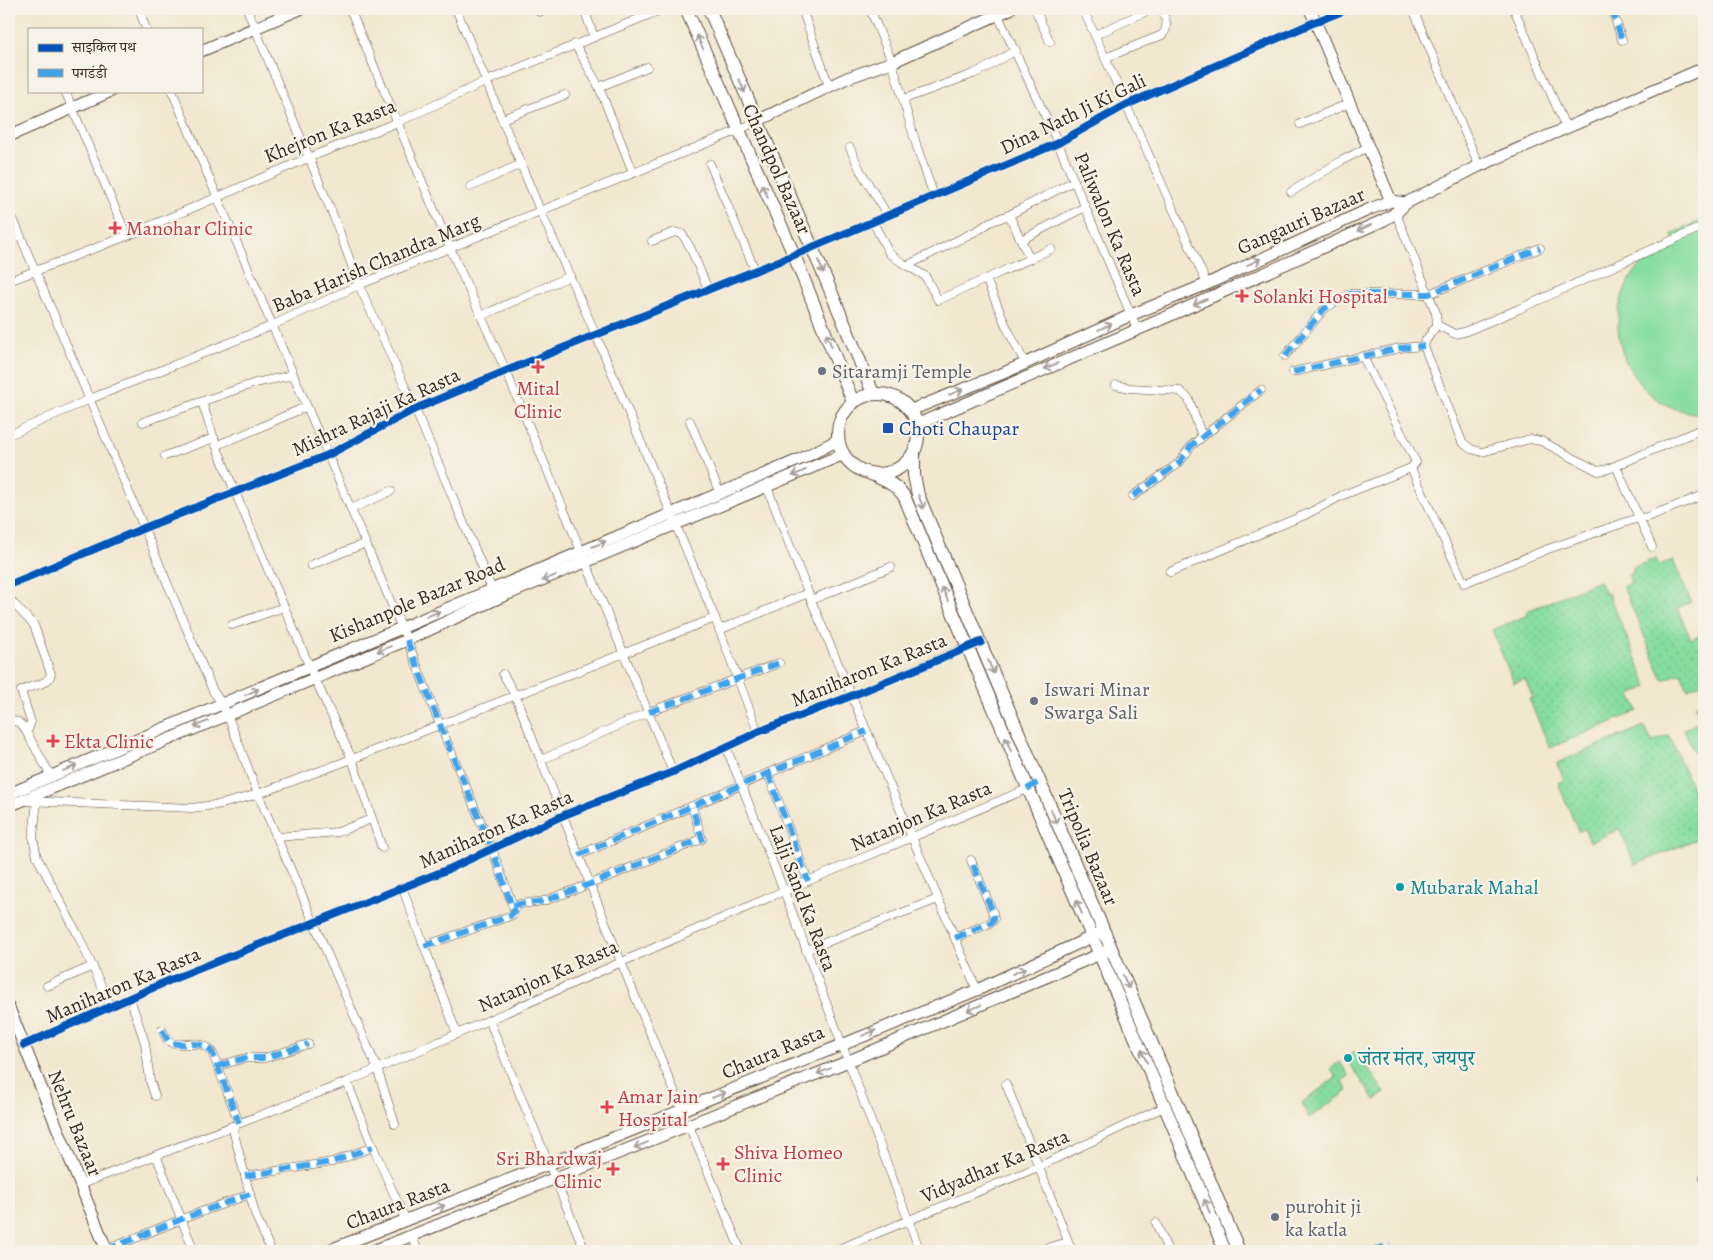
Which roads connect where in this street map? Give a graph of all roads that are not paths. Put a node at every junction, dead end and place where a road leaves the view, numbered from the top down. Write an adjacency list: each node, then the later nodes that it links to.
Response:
1 (139, 9): 26 (street)
2 (247, 9): 27 (street)
3 (300, 9): 27 (street)
4 (350, 9): 52 (street)
5 (456, 9): 39 (street)
6 (548, 9): 22 (street)
7 (584, 9): 29 (street)
8 (663, 9): 29 (street, Khejron Ka Rasta)
9 (686, 9): 55 (main road, Chandpol Bazaar, one-way to 9)
10 (709, 9): 51 (main road, Chandpol Bazaar, one-way to 51)
11 (870, 9): 36 (street)
12 (1010, 9): 23 (street)
13 (1035, 9): 31 (street)
14 (1083, 9): 28 (street)
15 (1150, 9): 28 (street)
16 (1162, 9): 35 (street)
17 (1310, 9): 25 (street)
18 (1348, 9): 25 (street, Dina Nath Ji Ki Gali)
19 (1413, 9): 63 (street)
20 (1514, 9): 54 (street)
21 (1612, 9): 30 (street)
22 (539, 12)
23 (997, 12): 34 (street, Paliwalon Ka Rasta); 36 (street)
24 (804, 15): 40 (street)
25 (1315, 22): 47 (street); 48 (street, Dina Nath Ji Ki Gali)
26 (146, 28)
27 (255, 28): 33 (street); 60 (street)
28 (1095, 35): 35 (street)
29 (594, 36): 32 (street, Khejron Ka Rasta)
30 (1622, 40)
31 (1050, 42)
32 (575, 44): 39 (street, Khejron Ka Rasta); 41 (street)
33 (202, 50)
34 (1016, 50): 46 (street); 57 (street, Paliwalon Ka Rasta)
35 (1105, 58): 48 (street)
36 (892, 62): 40 (street); 46 (street)
37 (647, 67): 41 (street)
38 (1704, 68): 54 (street)
39 (486, 81): 50 (street); 52 (street, Khejron Ka Rasta)
40 (829, 86): 51 (street)
41 (599, 87): 64 (street)
42 (65, 92): 49 (street)
43 (109, 92): 49 (street)
44 (172, 92): 68 (street)
45 (565, 95): 50 (street)
46 (904, 99): 69 (street)
47 (1350, 103): 53 (street); 58 (street)
48 (1126, 105): 57 (street, Dina Nath Ji Ki Gali); 95 (street)
49 (73, 109): 56 (street); 80 (street)
50 (502, 119): 61 (street)
51 (757, 121): 55 (street, Baba Harish Chandra Marg); 84 (main road, Chandpol Bazaar)
52 (398, 122): 60 (street, Khejron Ka Rasta); 83 (street)
53 (1300, 124)
54 (1566, 128): 63 (street)
55 (739, 130): 64 (street, Baba Harish Chandra Marg); 87 (main road, Chandpol Bazaar, one-way to 55)
56 (9, 136)
57 (1058, 143): 65 (street, Paliwalon Ka Rasta); 69 (street, Dina Nath Ji Ki Gali)
58 (1368, 147): 67 (street); 70 (street)
59 (850, 148): 77 (street)
60 (308, 158): 68 (street, Khejron Ka Rasta); 96 (street)
61 (521, 164): 66 (street); 74 (street)
62 (710, 164): 90 (street)
63 (1479, 166): 71 (street)
64 (633, 172): 74 (street, Baba Harish Chandra Marg)
65 (1074, 181): 72 (street, Paliwalon Ka Rasta); 76 (street)
66 (470, 187)
67 (1291, 192)
68 (218, 196): 80 (street, Khejron Ka Rasta); 102 (street)
69 (934, 196): 77 (street, Dina Nath Ji Ki Gali)
70 (1391, 201): 71 (street, Gangauri Bazaar); 75 (street); 95 (street, Gangauri Bazaar, one-way to 70)
71 (1406, 203): 75 (street)
72 (1085, 207): 81 (street); 99 (street, Paliwalon Ka Rasta)
73 (9, 209): 91 (street)
74 (540, 210): 83 (street, Baba Harish Chandra Marg); 92 (street)
75 (1396, 213): 98 (street); 103 (street, one-way to 103)
76 (1009, 215): 81 (street); 89 (street)
77 (888, 216): 78 (street, Dina Nath Ji Ki Gali)
78 (873, 222): 84 (street, Dina Nath Ji Ki Gali); 89 (street)
79 (1704, 226): 101 (street)
80 (127, 236): 91 (street, Khejron Ka Rasta)
81 (1021, 240): 88 (street)
82 (652, 241): 97 (street)
83 (450, 248): 96 (street, Baba Harish Chandra Marg); 100 (street)
84 (812, 248): 87 (street, Mishra Rajaji Ka Rasta); 114 (main road, Chandpol Bazaar, one-way to 114)
85 (1540, 248): 98 (street)
86 (1051, 249): 88 (street)
87 (794, 255): 90 (street, Mishra Rajaji Ka Rasta); 117 (main road, Chandpol Bazaar, one-way to 87)
88 (1030, 259): 93 (street)
89 (908, 265): 93 (street)
90 (755, 270): 97 (street, Mishra Rajaji Ka Rasta)
91 (35, 271): 94 (street, Khejron Ka Rasta); 115 (street)
92 (570, 276): 100 (street); 104 (street)
93 (986, 280): 108 (street)
94 (9, 281)
95 (1207, 284): 99 (street, Gangauri Bazaar)
96 (359, 285): 102 (street, Baba Harish Chandra Marg); 119 (street)
97 (708, 289): 104 (street, Mishra Rajaji Ka Rasta)
98 (1429, 294): 101 (street); 106 (street)
99 (1131, 315): 103 (street, Paliwalon Ka Rasta); 108 (street, Gangauri Bazaar, one-way to 99)
100 (481, 316): 109 (street)
101 (1437, 325): 105 (street)
102 (271, 326): 111 (street); 115 (street, Baba Harish Chandra Marg)
103 (1137, 329): 123 (street, one-way to 123)
104 (596, 335): 109 (street, Mishra Rajaji Ka Rasta); 144 (street)
105 (1424, 346): 107 (street); 133 (street)
106 (1285, 356)
107 (1362, 357): 110 (street); 134 (street)
108 (1025, 364): 120 (street, Gangauri Bazaar, one-way to 108)
109 (506, 371): 119 (street, Mishra Rajaji Ka Rasta); 148 (street)
110 (1293, 372)
111 (293, 375): 116 (street); 118 (street)
112 (1116, 385): 126 (street)
113 (1261, 390): 126 (street)
114 (873, 393): 117 (main road); 120 (main road)
115 (90, 399): 125 (street, Baba Harish Chandra Marg); 145 (street)
116 (202, 402): 122 (street); 128 (street)
117 (853, 402): 127 (main road)
118 (306, 407): 128 (street); 131 (street)
119 (415, 409): 131 (street, Mishra Rajaji Ka Rasta); 154 (street)
120 (911, 410): 123 (main road)
121 (690, 421): 139 (street)
122 (143, 422)
123 (918, 424): 130 (main road)
124 (1704, 428): 133 (street)
125 (9, 434)
126 (1202, 437): 141 (street)
127 (838, 440): 129 (main road); 139 (street, Kishanpole Bazar Road)
128 (215, 442): 132 (street); 137 (street)
129 (844, 454): 135 (main road); 136 (street, Kishanpole Bazar Road, one-way to 136)
130 (914, 454): 135 (main road); 163 (main road, Tripolia Bazaar, one-way to 163)
131 (328, 455): 137 (street, Mishra Rajaji Ka Rasta); 142 (street)
132 (165, 456)
133 (1616, 466): 143 (street)
134 (1411, 468): 143 (street); 152 (street)
135 (870, 474): 164 (main road, Tripolia Bazaar, one-way to 135)
136 (767, 487): 144 (street, Kishanpole Bazar Road); 156 (street)
137 (235, 492): 145 (street, Mishra Rajaji Ka Rasta); 157 (street)
138 (391, 492): 142 (street)
139 (720, 494): 144 (street, Kishanpole Bazar Road)
140 (1704, 495): 143 (street)
141 (1133, 496)
142 (351, 509): 146 (street)
143 (1639, 518): 147 (street)
144 (672, 520): 148 (street, Kishanpole Bazar Road, one-way to 144); 149 (street); 158 (street)
145 (144, 528): 153 (street, Mishra Rajaji Ka Rasta); 172 (street)
146 (366, 543): 150 (street); 160 (street)
147 (1652, 547)
148 (582, 552): 149 (street); 154 (street, Kishanpole Bazar Road)
149 (587, 563): 154 (street, one-way to 154); 165 (street)
150 (310, 565)
151 (891, 567): 156 (street)
152 (1170, 572)
153 (9, 585)
154 (494, 594): 160 (street, Kishanpole Bazar Road, one-way to 154); 162 (street)
155 (9, 595): 177 (street)
156 (809, 596): 161 (street); 171 (street)
157 (284, 607): 159 (street); 167 (street)
158 (714, 618): 161 (street); 165 (street)
159 (232, 625)
160 (402, 627): 162 (street); 167 (street, Kishanpole Bazar Road)
161 (719, 630): 169 (street)
162 (407, 640): 167 (street, one-way to 167); 175 (street)
163 (981, 642): 164 (street, Maniharon Ka Rasta); 208 (main road, Tripolia Bazaar, one-way to 208)
164 (966, 647): 171 (street, Maniharon Ka Rasta); 186 (main road, Tripolia Bazaar, one-way to 164)
165 (623, 654): 170 (street); 173 (street)
166 (779, 663): 169 (street)
167 (312, 672): 172 (street, Kishanpole Bazar Road); 180 (street)
168 (503, 674): 170 (street)
169 (738, 678): 173 (street); 178 (street)
170 (515, 695): 175 (street); 181 (street)
171 (851, 696): 176 (street); 178 (street, Maniharon Ka Rasta)
172 (225, 709): 184 (street, Kishanpole Bazar Road, one-way to 172); 188 (street); 189 (street, one-way to 189)
173 (649, 712): 181 (street); 182 (street)
174 (9, 720): 177 (street)
175 (440, 725): 180 (street); 198 (street)
176 (866, 731): 183 (street); 196 (street)
177 (27, 732): 184 (street)
178 (758, 732): 179 (street, Maniharon Ka Rasta)
179 (726, 747): 182 (street, Maniharon Ka Rasta); 185 (street, Lalji Sand Ka Rasta)
180 (352, 759): 188 (street); 194 (street)
181 (541, 760): 193 (street)
182 (673, 772): 193 (street, Maniharon Ka Rasta)
183 (768, 773): 185 (street); 201 (street)
184 (51, 776): 187 (street, Kishanpole Bazar Road)
185 (741, 784): 192 (street); 204 (street, Lalji Sand Ka Rasta)
186 (1027, 789): 196 (street, Natanjon Ka Rasta); 209 (main road, Tripolia Bazaar, one-way to 186)
187 (9, 794)
188 (258, 794): 190 (street); 195 (street)
189 (23, 800): 190 (street); 191 (street)
190 (37, 801): 216 (street)
191 (9, 806)
192 (692, 808): 199 (street); 202 (street)
193 (564, 815): 198 (street, Maniharon Ka Rasta); 199 (street)
194 (371, 819): 195 (street); 197 (street)
195 (277, 837): 207 (street)
196 (913, 838): 201 (street, Natanjon Ka Rasta); 205 (street)
197 (382, 848)
198 (492, 849): 203 (street, Maniharon Ka Rasta); 206 (street)
199 (579, 856): 202 (street)
200 (971, 860): 210 (street)
201 (808, 881): 204 (street, Natanjon Ka Rasta)
202 (590, 884): 206 (street); 215 (street)
203 (402, 887): 207 (street, Maniharon Ka Rasta); 211 (street)
204 (784, 891): 213 (street, Lalji Sand Ka Rasta); 215 (street, Natanjon Ka Rasta)
205 (938, 898): 210 (street); 213 (street)
206 (513, 905): 211 (street)
207 (315, 923): 219 (street, Maniharon Ka Rasta); 230 (street)
208 (1104, 932): 209 (street, Chaura Rasta); 212 (main road, Tripolia Bazaar)
209 (1091, 937): 214 (main road, Tripolia Bazaar); 218 (street, Chaura Rasta, one-way to 209)
210 (955, 938): 218 (street)
211 (424, 946): 224 (street)
212 (1111, 949): 214 (street, Chaura Rasta); 234 (main road, Tripolia Bazaar, one-way to 234)
213 (806, 950): 226 (street, Lalji Sand Ka Rasta)
214 (1099, 954): 228 (street, Chaura Rasta, one-way to 228); 234 (main road, Tripolia Bazaar, one-way to 214)
215 (621, 962): 222 (street, Natanjon Ka Rasta); 235 (street)
216 (93, 966): 217 (street); 220 (street)
217 (48, 986)
218 (977, 990): 226 (street, Chaura Rasta, one-way to 218)
219 (130, 998): 220 (street, Maniharon Ka Rasta); 233 (street)
220 (111, 1006): 227 (street, Maniharon Ka Rasta)
221 (9, 1008): 227 (street, Nehru Bazaar)
222 (489, 1020): 224 (street, Natanjon Ka Rasta); 241 (street)
223 (162, 1030): 229 (street)
224 (457, 1034): 230 (street, Natanjon Ka Rasta)
225 (308, 1044): 229 (street)
226 (842, 1044): 228 (street, Lalji Sand Ka Rasta); 235 (street, Chaura Rasta, one-way to 226)
227 (24, 1045): 247 (street, Nehru Bazaar)
228 (849, 1061): 238 (street, Chaura Rasta, one-way to 238); 251 (street, Lalji Sand Ka Rasta)
229 (218, 1066): 237 (street)
230 (377, 1068): 231 (street, Natanjon Ka Rasta); 236 (street)
231 (347, 1082): 237 (street, Natanjon Ka Rasta); 239 (street)
232 (1006, 1084): 242 (street)
233 (154, 1096)
234 (1172, 1103): 242 (street, Vidyadhar Ka Rasta); 268 (main road, Tripolia Bazaar, one-way to 234); 269 (main road, Tripolia Bazaar)
235 (682, 1110): 241 (street, Chaura Rasta)
236 (395, 1124)
237 (235, 1125): 240 (street, Natanjon Ka Rasta); 243 (street)
238 (689, 1126): 245 (street, Chaura Rasta, one-way to 245); 262 (street)
239 (373, 1147): 243 (street); 250 (street)
240 (156, 1156): 247 (street, Natanjon Ka Rasta); 249 (street)
241 (549, 1164): 245 (street); 250 (street, Chaura Rasta, one-way to 241)
242 (1038, 1167): 251 (street, Vidyadhar Ka Rasta); 254 (street)
243 (245, 1176): 248 (street)
244 (1704, 1176): 246 (street)
245 (556, 1180): 253 (street, Chaura Rasta); 261 (street)
246 (1704, 1180)
247 (79, 1185): 255 (street, Nehru Bazaar)
248 (250, 1194): 249 (street); 257 (street)
249 (182, 1219): 255 (street); 256 (street)
250 (406, 1221): 258 (street, Chaura Rasta)
251 (908, 1221): 263 (street, Vidyadhar Ka Rasta); 264 (street, Lalji Sand Ka Rasta)
252 (1156, 1223): 267 (street)
253 (412, 1236): 259 (street, Chaura Rasta); 260 (street)
254 (1068, 1242): 265 (street); 266 (street)
255 (106, 1251)
256 (194, 1251)
257 (271, 1251)
258 (328, 1251)
259 (372, 1251)
260 (418, 1251)
261 (585, 1251)
262 (741, 1251)
263 (834, 1251)
264 (920, 1251)
265 (1036, 1251)
266 (1072, 1251)
267 (1168, 1251)
268 (1225, 1251)
269 (1239, 1251)

